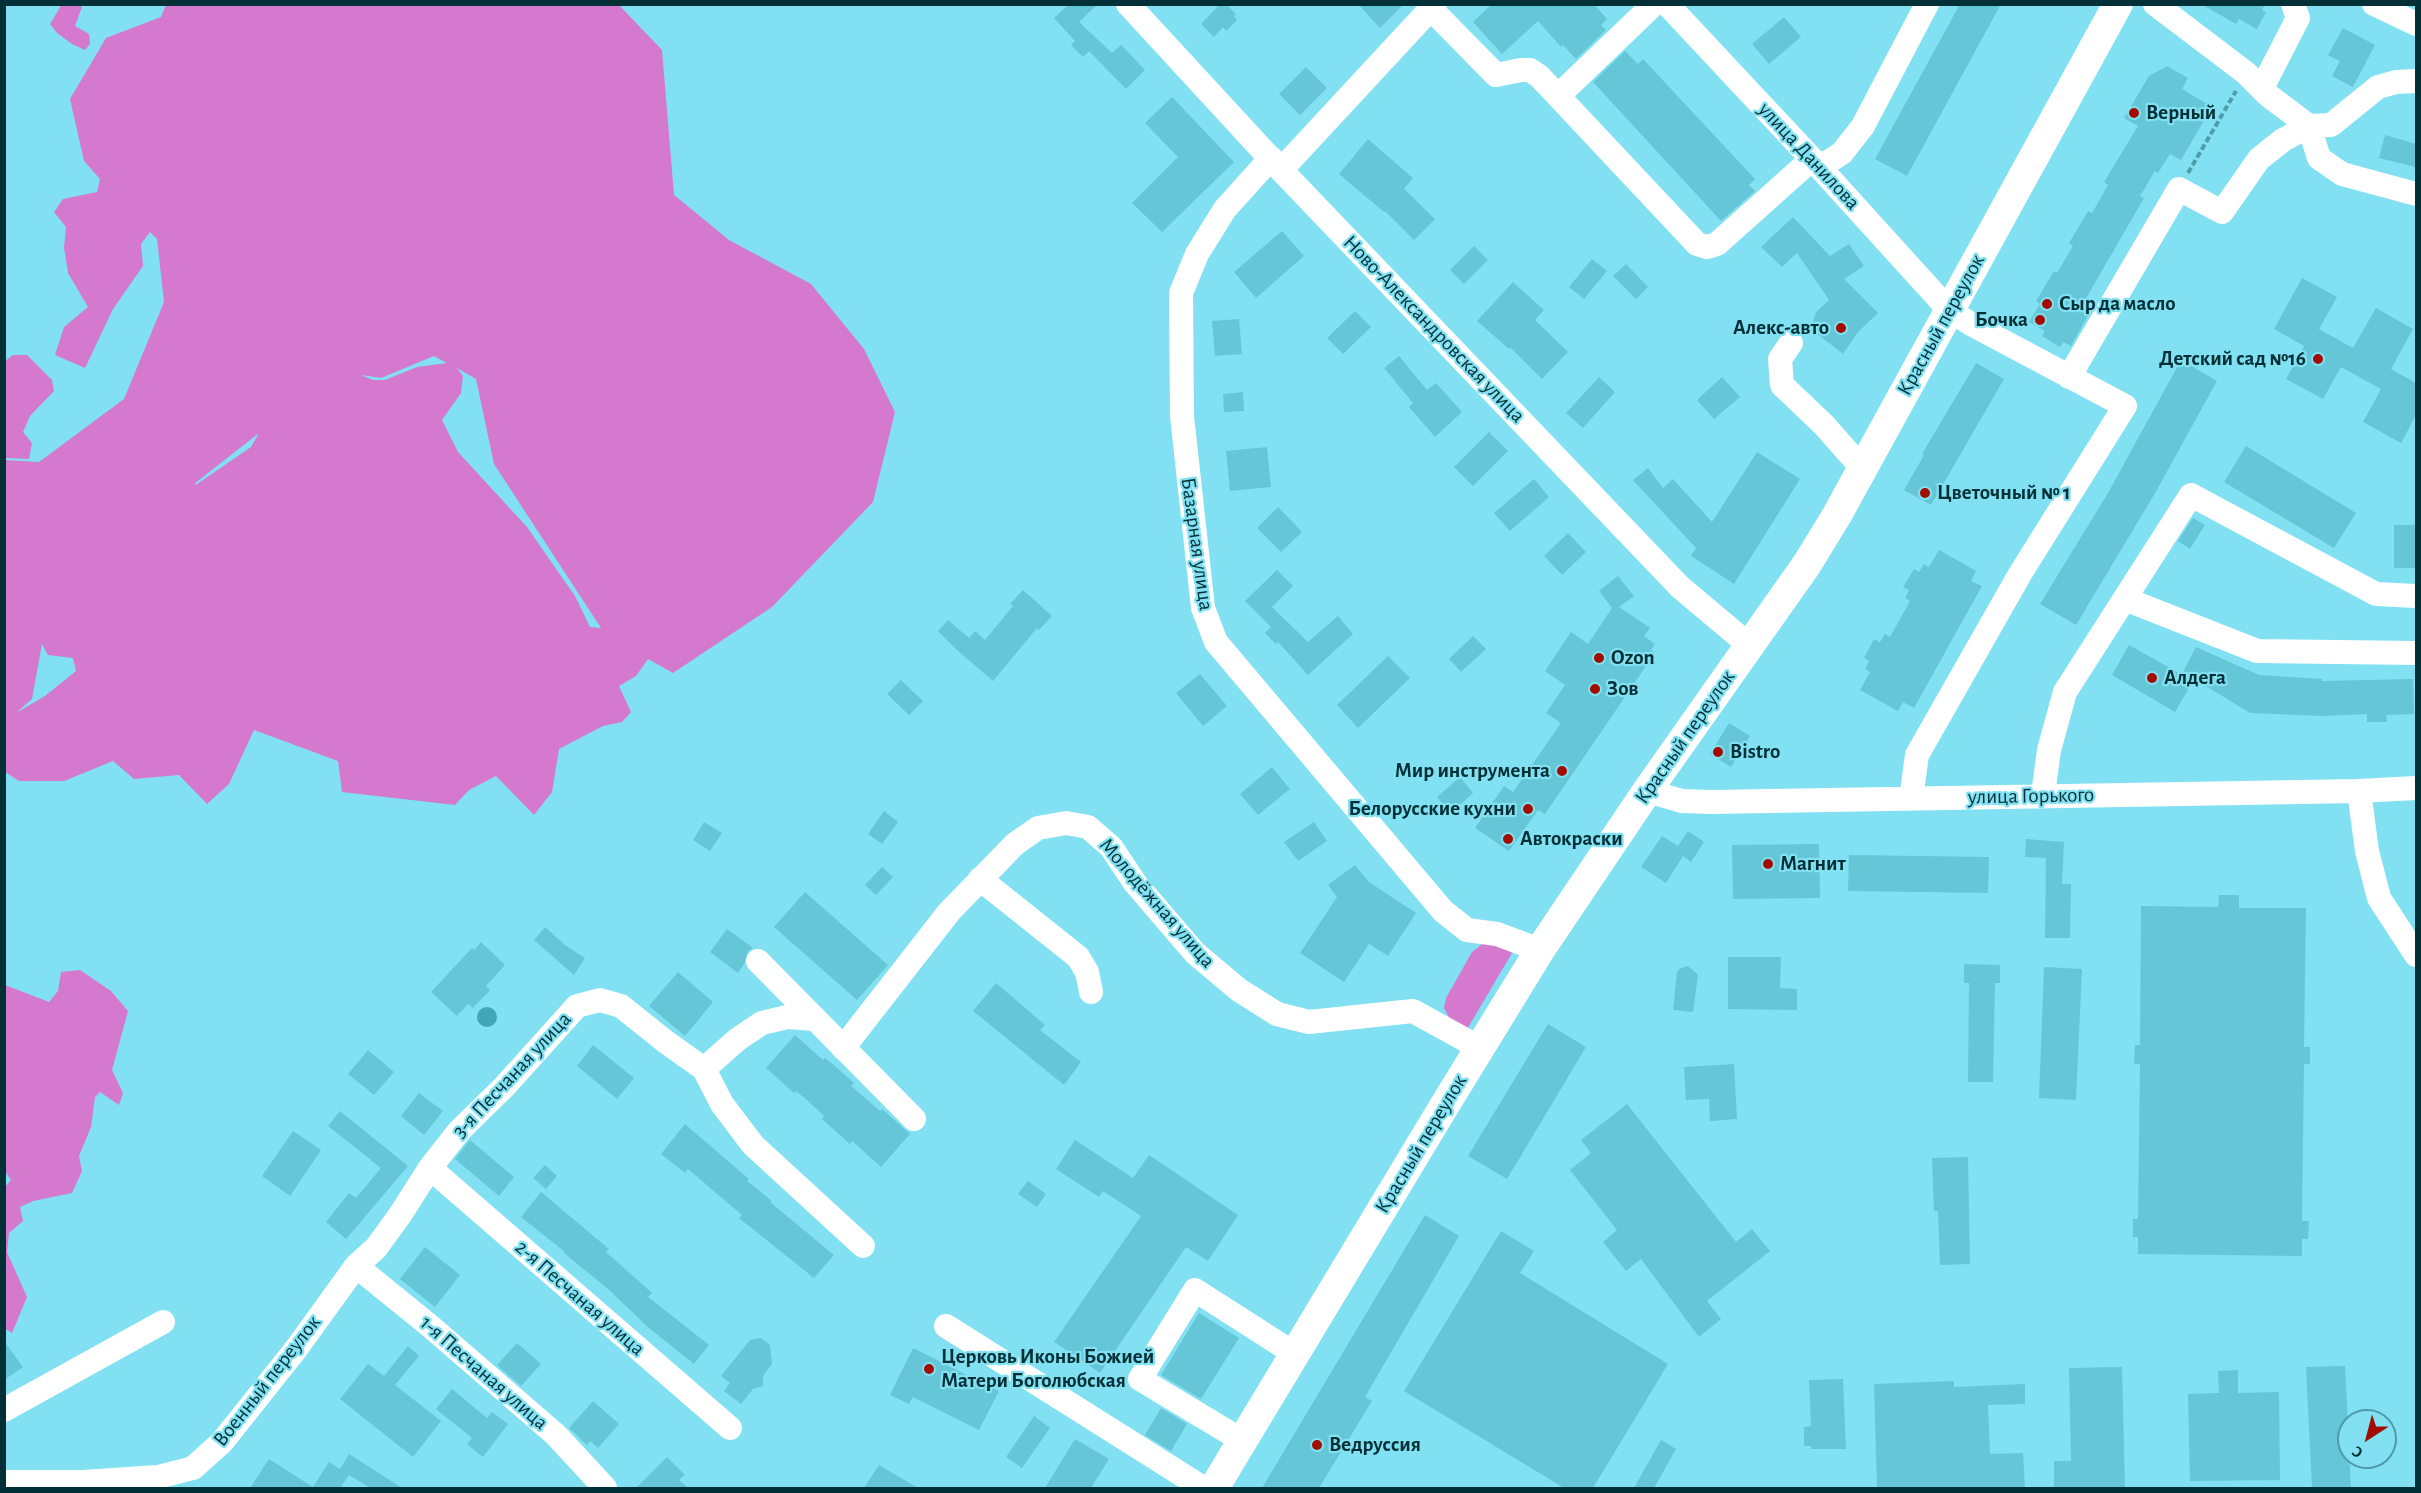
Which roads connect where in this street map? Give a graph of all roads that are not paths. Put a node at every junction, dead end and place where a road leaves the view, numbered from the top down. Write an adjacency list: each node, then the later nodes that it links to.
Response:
1 (1128, 4): 16 (street, Ново-Александровская улица)
2 (1654, 4): 13 (street)
3 (1666, 4): 15 (street, улица Данилова)
4 (1927, 4): 15 (street)
5 (2118, 4): 18 (main road, Красный переулок)
6 (2155, 4): 11 (street)
7 (2374, 4): 10 (street)
8 (2299, 6): 11 (street)
9 (1433, 7): 13 (street); 16 (street, Базарная улица)
10 (2416, 24)
11 (2254, 81): 14 (street)
12 (2416, 81): 14 (street)
13 (1558, 96): 15 (street)
14 (2309, 126): 17 (street); 20 (street)
15 (1816, 163): 18 (street, улица Данилова)
16 (1276, 164): 24 (street, Ново-Александровская улица); 32 (street, Базарная улица)
17 (2416, 194)
18 (1949, 310): 20 (street, улица Данилова); 21 (main road, Красный переулок)
19 (1791, 343): 21 (street)
20 (2069, 377): 30 (street, улица Данилова)
21 (1862, 468): 24 (main road, Красный переулок)
22 (2416, 596): 23 (street)
23 (2125, 599): 25 (street); 29 (street)
24 (1749, 645): 27 (main road, Красный переулок)
25 (2416, 653)
26 (2416, 788): 28 (street, улица Горького)
27 (1647, 791): 30 (street, улица Горького); 32 (main road, Красный переулок)
28 (2359, 791): 29 (street, улица Горького); 33 (street)
29 (2043, 795): 30 (street, улица Горького)
30 (1911, 798)
31 (980, 879): 35 (street); 37 (street, Молодёжная улица); 38 (street, Молодёжная улица)
32 (1540, 950): 37 (main road, Красный переулок)
33 (2416, 956)
34 (758, 961): 36 (street)
35 (1091, 992)
36 (814, 1019): 38 (street); 39 (street)
37 (1480, 1047): 46 (main road, Красный переулок)
38 (843, 1048): 40 (street)
39 (704, 1069): 41 (street, 3-я Песчаная улица); 42 (street, 3-я Песчаная улица)
40 (914, 1119)
41 (429, 1168): 43 (street, Военный переулок); 48 (street, 2-я Песчаная улица)
42 (863, 1246)
43 (356, 1266): 50 (street, Военный переулок); 51 (street, 1-я Песчаная улица)
44 (163, 1322): 47 (street)
45 (946, 1326): 52 (street)
46 (1295, 1354): 49 (main road, Красный переулок); 49 (street)
47 (4, 1410)
48 (730, 1428)
49 (1243, 1441): 53 (main road, Красный переулок)
50 (4, 1482)
51 (605, 1488)
52 (1203, 1488)
53 (1214, 1488)

